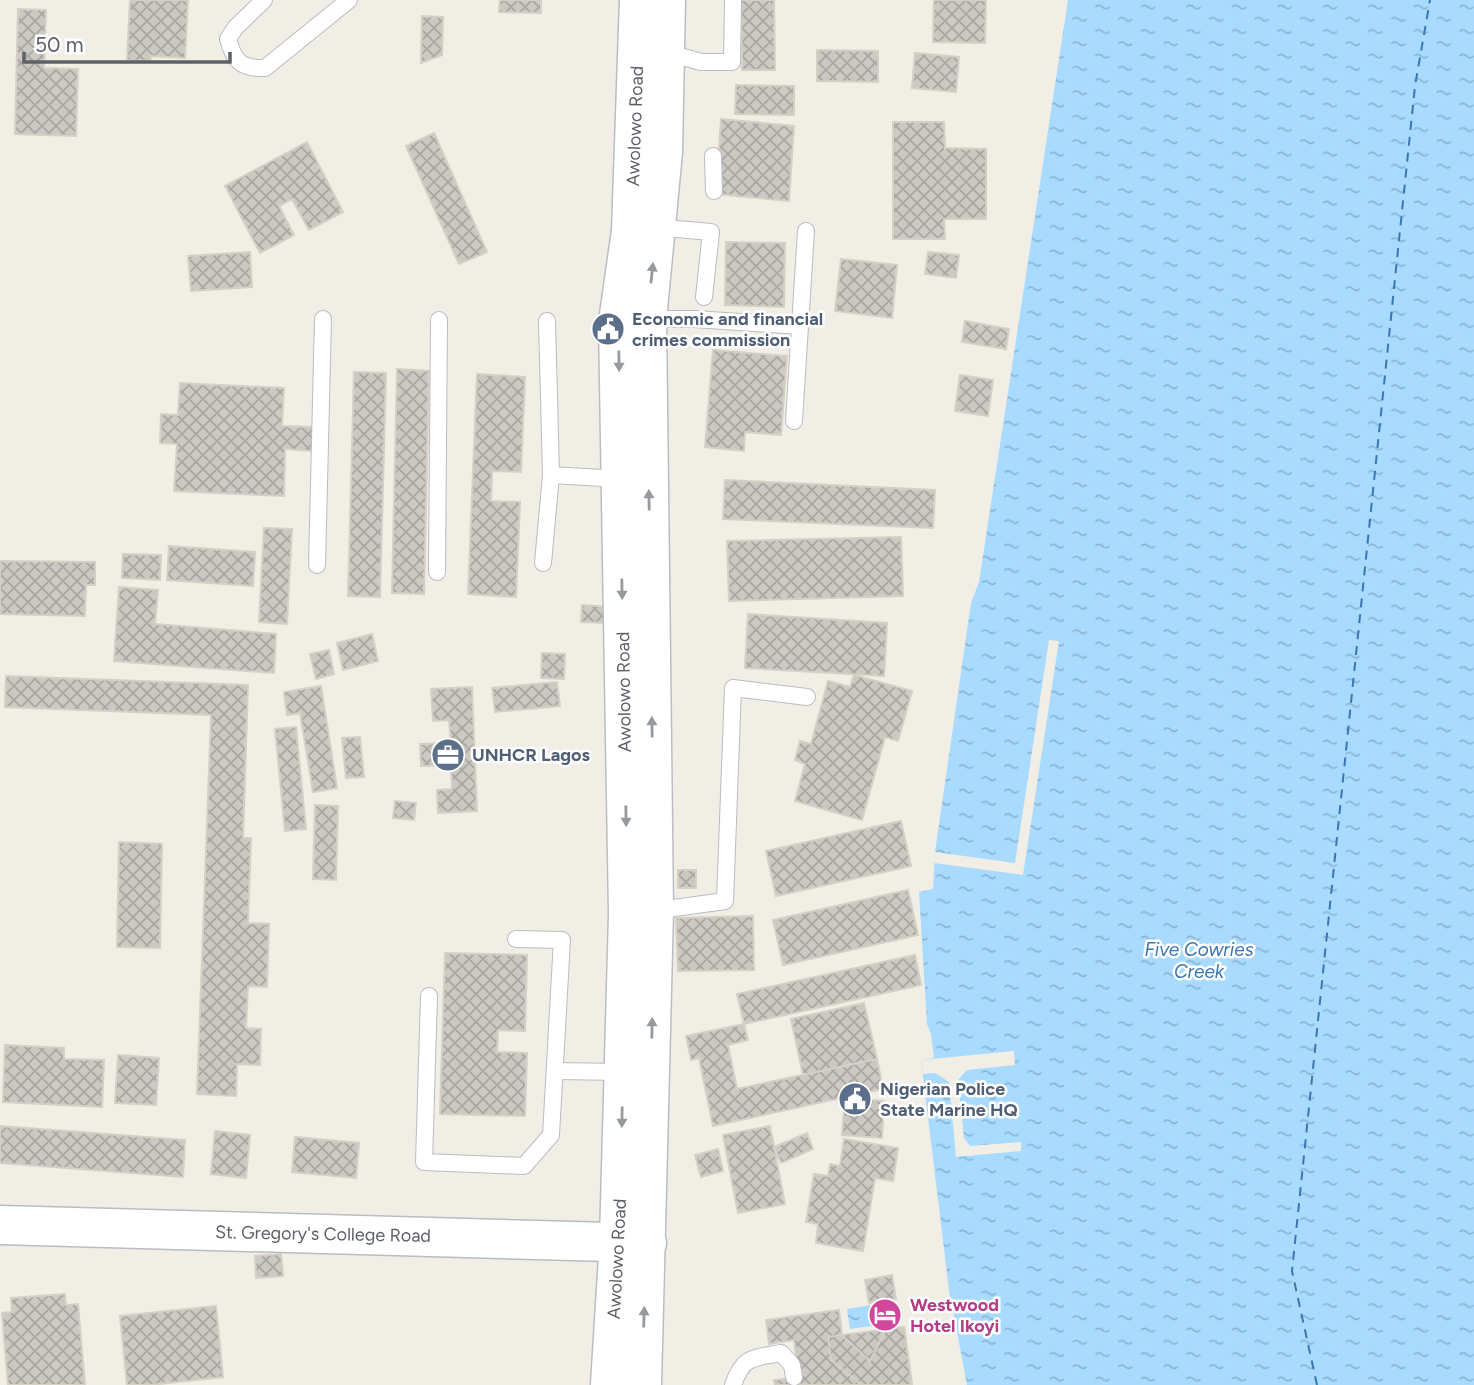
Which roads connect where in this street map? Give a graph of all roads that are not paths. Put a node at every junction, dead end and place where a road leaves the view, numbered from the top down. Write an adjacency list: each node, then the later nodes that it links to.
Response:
1 (264, 0): 2 (lane)
2 (349, 0)
3 (639, 0): 6 (main road, Awolowo Road)
4 (666, 0): 6 (main road, Awolowo Road)
5 (733, 0): 6 (lane)
6 (652, 52): 9 (main road, Awolowo Road)
7 (713, 156): 8 (lane)
8 (714, 191)
9 (644, 229): 11 (lane); 14 (main road, Awolowo Road)
10 (806, 232): 16 (lane)
11 (704, 296)
12 (323, 319): 21 (lane)
13 (439, 320): 22 (lane)
14 (633, 320): 16 (lane); 19 (main road, Awolowo Road, one-way to 19); 24 (main road, Awolowo Road, one-way to 14)
15 (547, 321): 18 (lane)
16 (800, 326): 17 (lane)
17 (794, 421)
18 (551, 475): 19 (lane); 20 (lane)
19 (621, 479): 24 (main road, Awolowo Road, one-way to 24)
20 (543, 563)
21 (317, 565)
22 (437, 572)
23 (807, 697): 24 (lane)
24 (641, 912): 28 (main road, Awolowo Road); 30 (main road, Awolowo Road, one-way to 24)
25 (516, 939): 27 (lane)
26 (429, 996): 27 (lane)
27 (555, 1071): 28 (lane)
28 (623, 1072): 30 (main road, Awolowo Road, one-way to 30)
29 (0, 1225): 30 (main road, St. Gregory's College Road)
30 (633, 1242): 32 (main road, Awolowo Road); 33 (main road, Awolowo Road, one-way to 30)
31 (794, 1377): 34 (lane)
32 (610, 1385)
33 (642, 1385)
34 (733, 1385)

